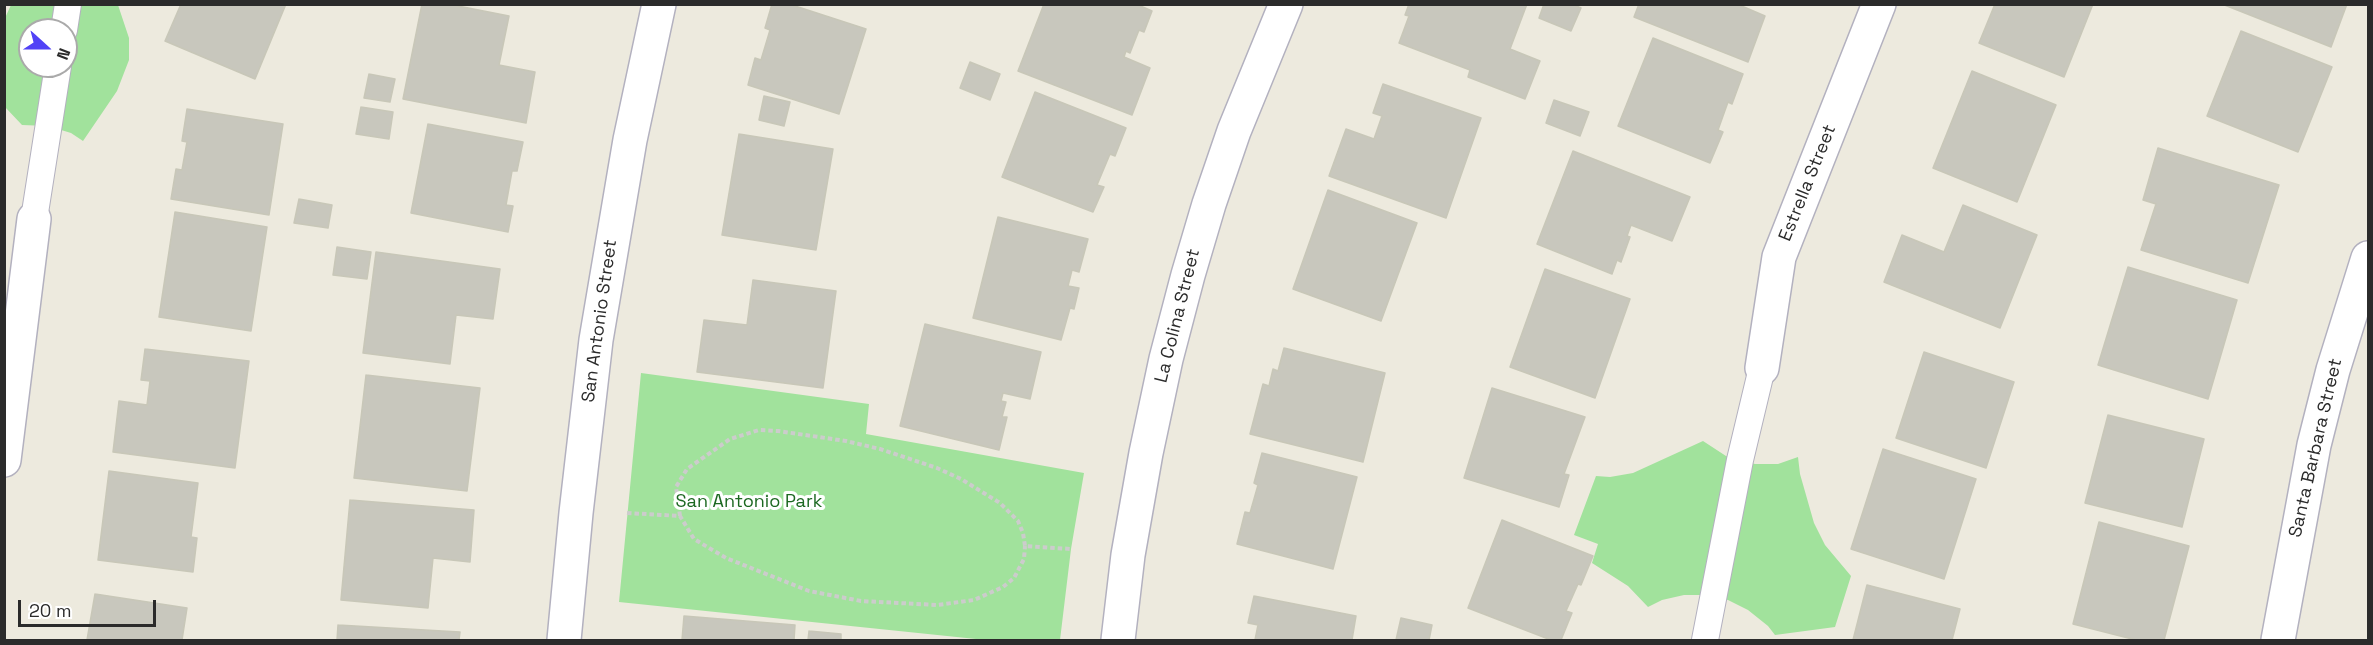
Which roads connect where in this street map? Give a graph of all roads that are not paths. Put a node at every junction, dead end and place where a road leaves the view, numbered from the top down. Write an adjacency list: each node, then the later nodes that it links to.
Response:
1 (659, 4): 9 (street, San Antonio Street)
2 (1286, 4): 10 (street, La Colina Street)
3 (1879, 4): 7 (street, Estrella Street)
4 (56, 78): 5 (lane)
5 (34, 219): 8 (street)
6 (2368, 258): 12 (street, Santa Barbara Street)
7 (1762, 368): 11 (lane)
8 (4, 460)
9 (564, 640)
10 (1118, 640)
11 (1705, 640)
12 (2278, 640)

